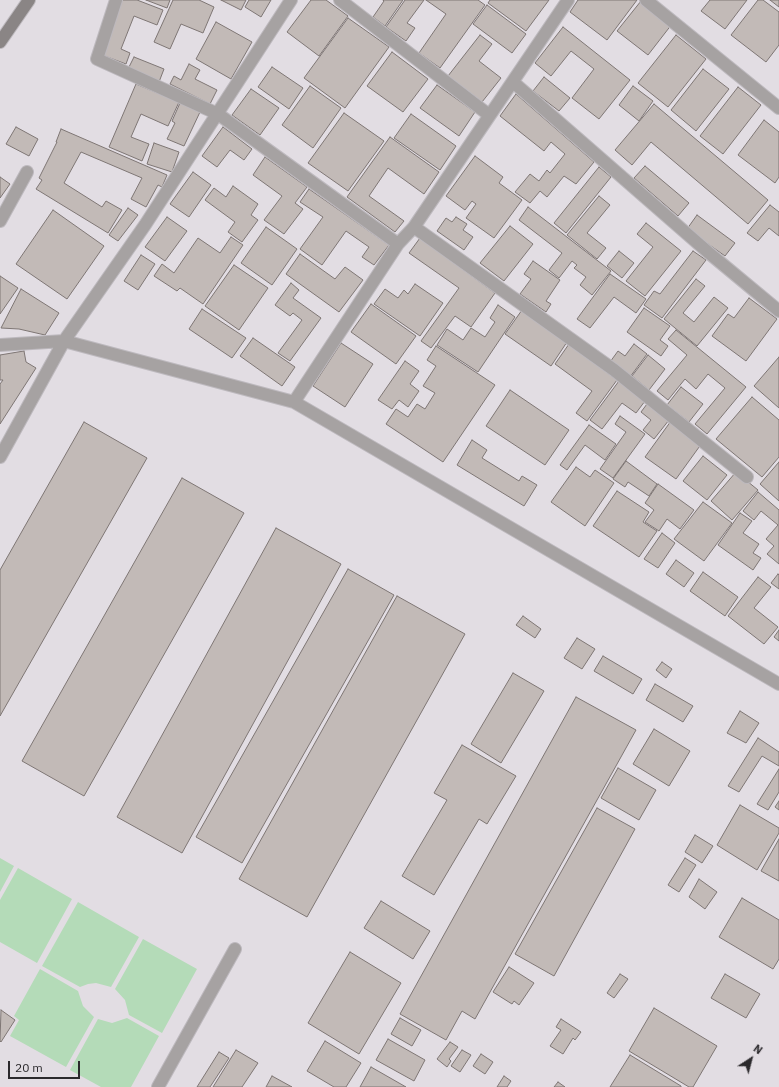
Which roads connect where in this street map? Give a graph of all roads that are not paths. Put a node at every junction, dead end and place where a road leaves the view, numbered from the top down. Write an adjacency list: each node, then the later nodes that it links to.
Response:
1 (29, 0): 7 (street)
2 (116, 0): 10 (street)
3 (291, 0): 10 (street)
4 (340, 0): 11 (street)
5 (568, 0): 8 (street)
6 (646, 0): 9 (street)
7 (0, 42)
8 (513, 82): 11 (street); 16 (street)
9 (779, 108)
10 (218, 114): 15 (street); 17 (street)
11 (489, 115): 14 (street)
12 (27, 172): 13 (street)
13 (0, 221)
14 (414, 227): 15 (street); 21 (street)
15 (398, 244): 19 (street)
16 (779, 311)
17 (64, 341): 18 (street); 19 (street); 20 (street)
18 (0, 345)
19 (294, 402): 22 (street)
20 (0, 457)
21 (747, 477)
22 (779, 684)
23 (236, 949): 24 (street)
24 (158, 1087)

